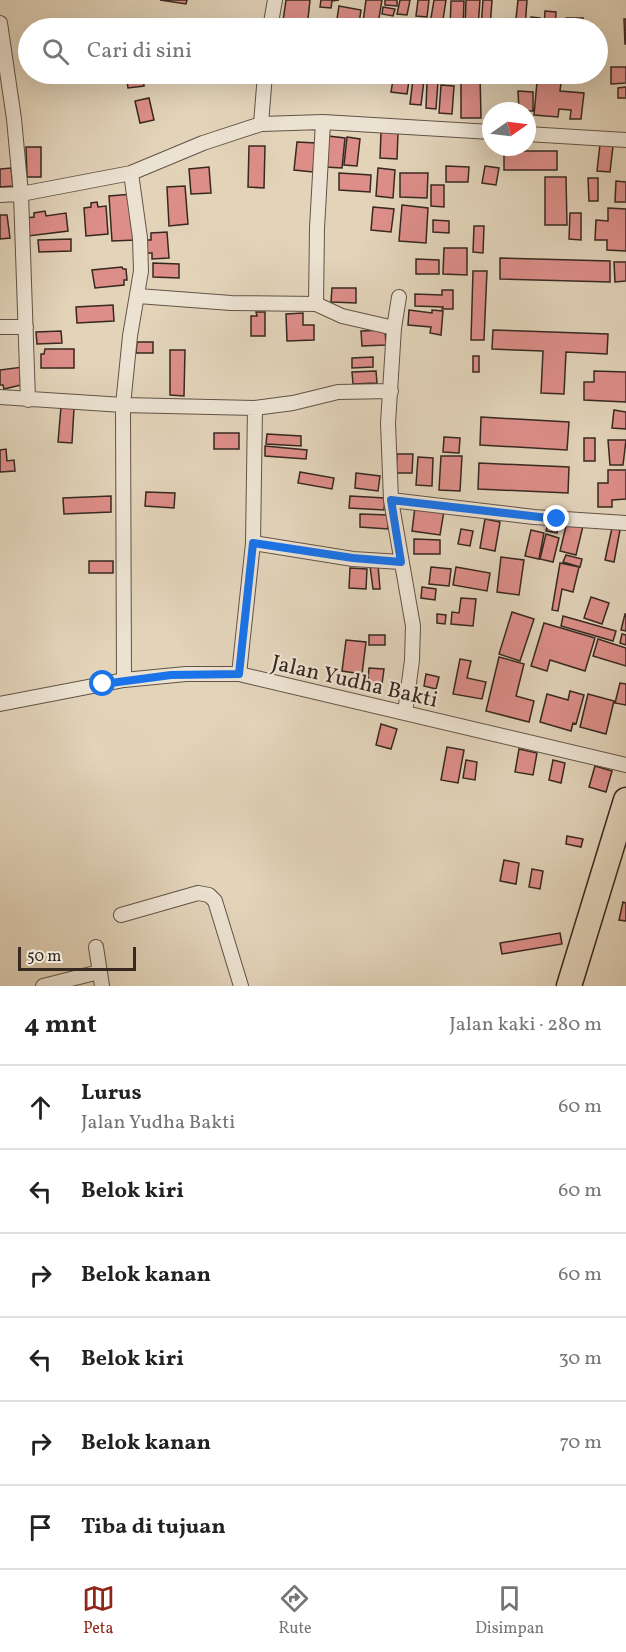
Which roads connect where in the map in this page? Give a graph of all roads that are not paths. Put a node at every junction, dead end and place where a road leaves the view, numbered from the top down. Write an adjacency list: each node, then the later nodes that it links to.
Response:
1 (275, 0): 2 (street)
2 (272, 18)
3 (0, 23): 11 (street)
4 (264, 84): 6 (street)
5 (323, 122): 6 (street); 7 (street); 15 (street)
6 (261, 124): 10 (street)
7 (482, 131)
8 (536, 135): 9 (street)
9 (626, 140)
10 (131, 172): 11 (street); 13 (street)
11 (21, 194): 12 (street); 17 (street)
12 (0, 195)
13 (138, 296): 15 (street); 22 (street)
14 (399, 297): 18 (street)
15 (316, 304): 18 (street)
16 (0, 327): 17 (street)
17 (27, 327): 21 (street)
18 (394, 328): 19 (street)
19 (391, 391): 23 (street); 24 (street)
20 (0, 397): 21 (street)
21 (28, 400): 22 (street)
22 (123, 405): 23 (street); 29 (street)
23 (255, 408): 26 (street)
24 (391, 500): 25 (street); 27 (street)
25 (626, 523)
26 (253, 543): 27 (street); 28 (street)
27 (401, 562): 31 (street)
28 (239, 674): 29 (street, Jalan Yudha Bakti); 31 (street, Jalan Yudha Bakti)
29 (124, 680): 30 (street, Jalan Yudha Bakti)
30 (0, 704)
31 (405, 714): 32 (street, Jalan Yudha Bakti)
32 (626, 765)
33 (626, 800): 39 (highway)
34 (121, 915): 38 (street)
35 (96, 947): 36 (street)
36 (100, 979): 37 (street)
37 (43, 986)
38 (242, 986)
39 (569, 986)

